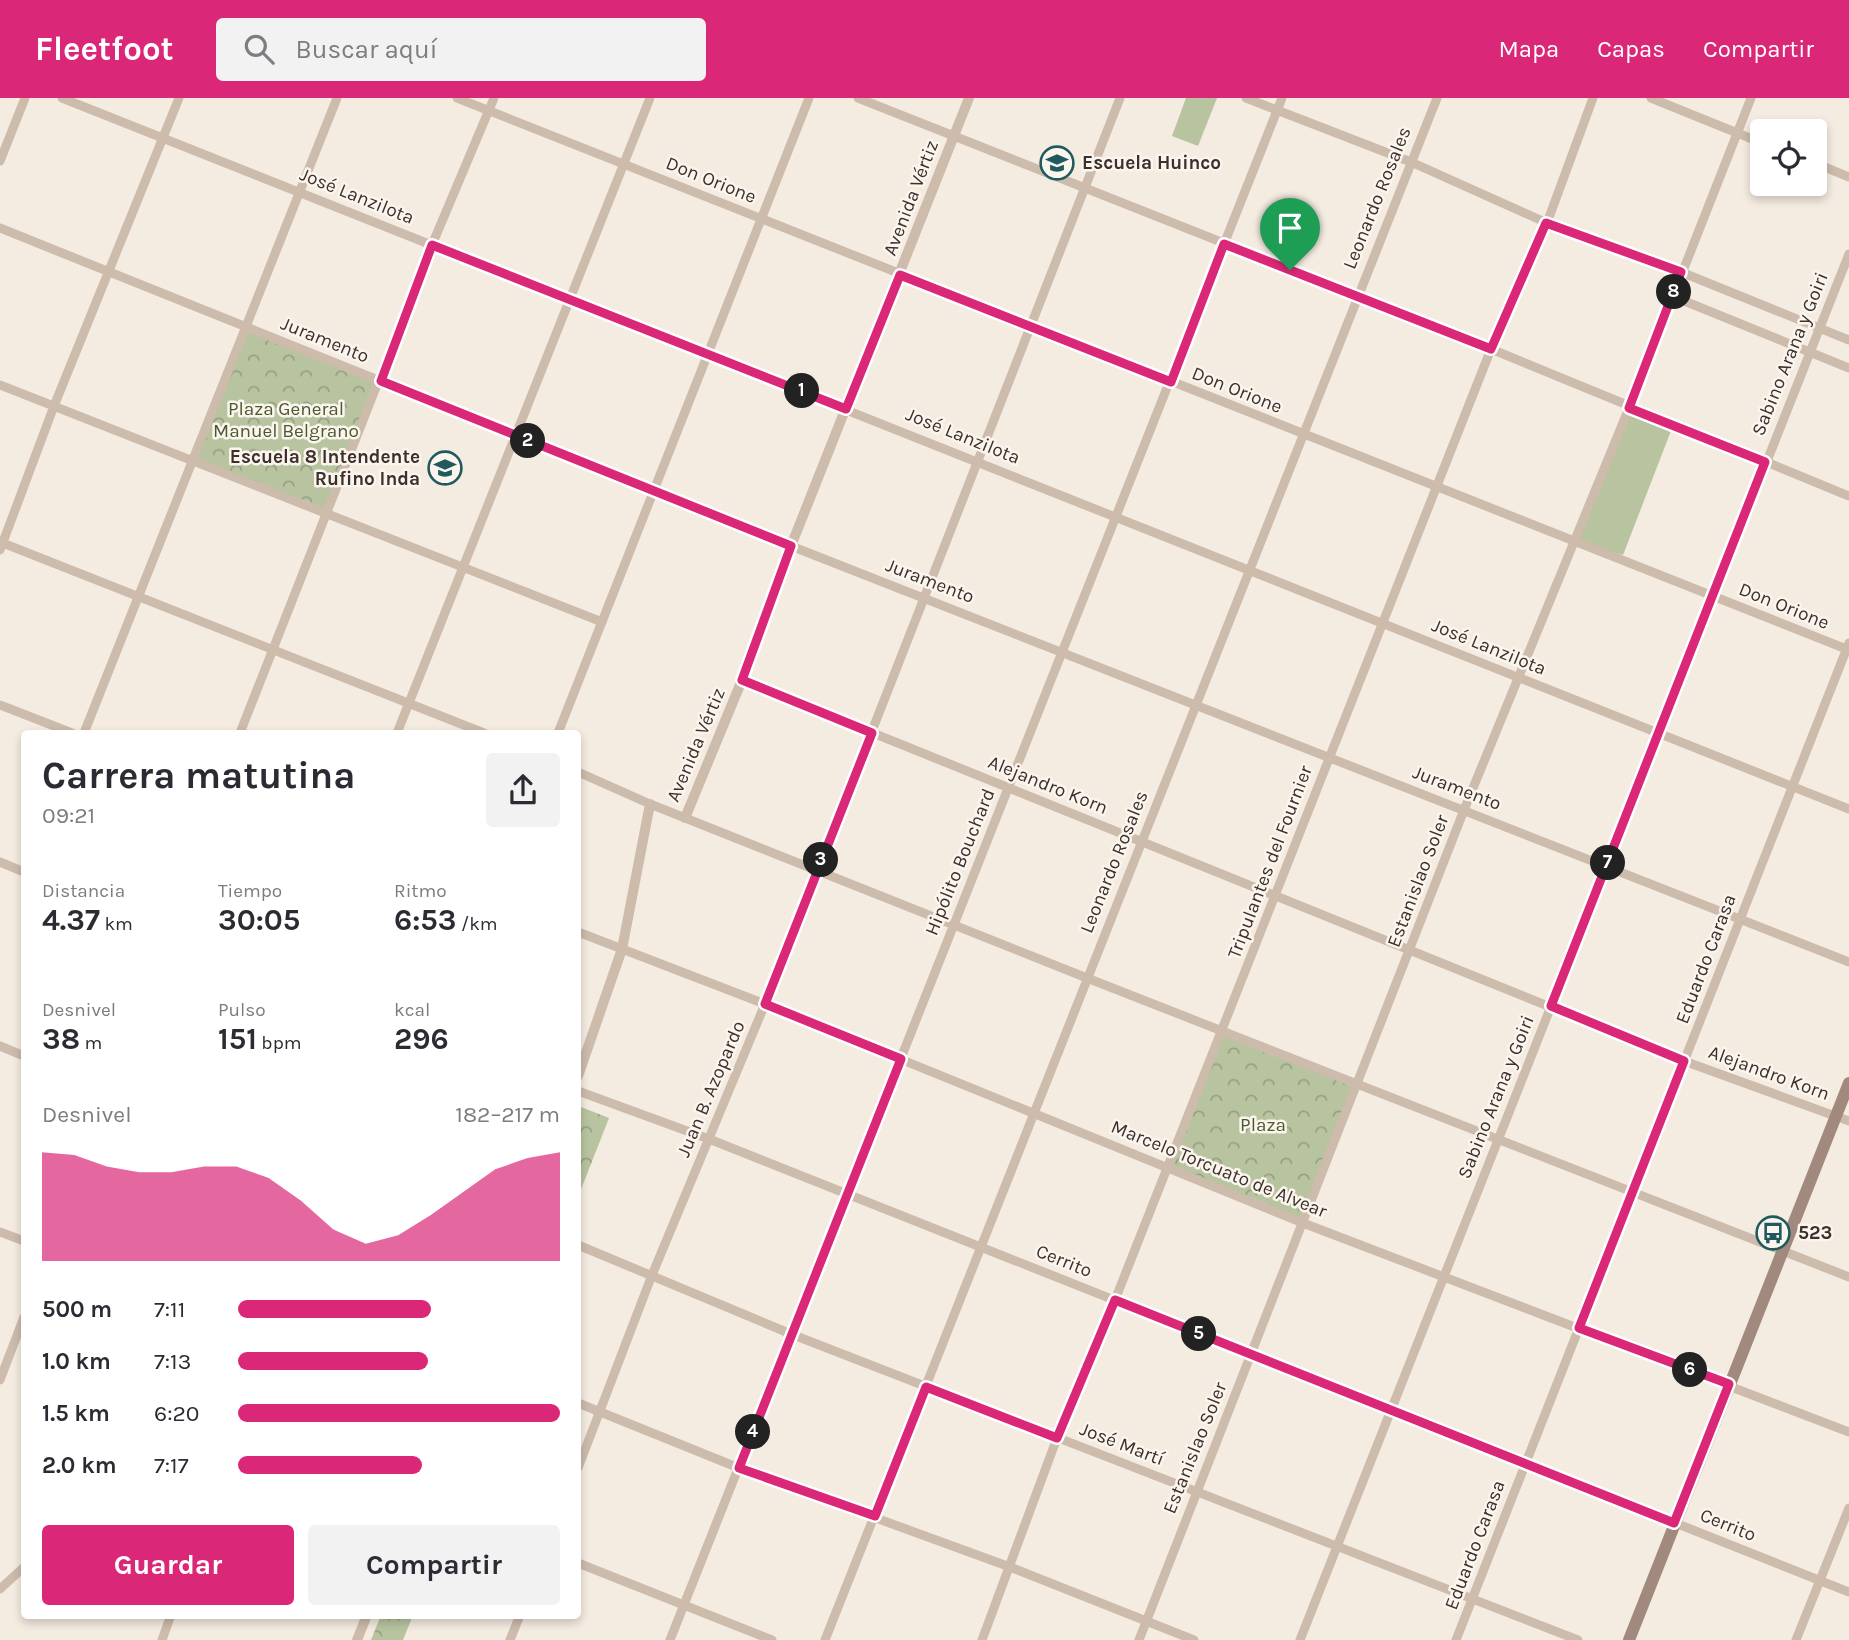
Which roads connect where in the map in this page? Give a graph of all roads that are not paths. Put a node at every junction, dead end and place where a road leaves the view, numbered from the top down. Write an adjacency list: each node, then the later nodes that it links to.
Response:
1 (25, 98): 24 (street)
2 (62, 98): 22 (street, José Lanzilota)
3 (179, 98): 22 (street)
4 (337, 98): 30 (street)
5 (457, 98): 19 (street, Don Orione)
6 (494, 98): 19 (street)
7 (650, 98): 26 (street)
8 (809, 98): 31 (street)
9 (858, 98): 21 (street)
10 (969, 98): 21 (street, Avenida Vértiz)
11 (1120, 98): 29 (street, Juan B. Azopardo)
12 (1246, 98): 18 (street)
13 (1282, 98): 18 (street, Hipólito Bouchard)
14 (1437, 98): 25 (street, Leonardo Rosales)
15 (1593, 98): 32 (street, Tripulantes del Fournier)
16 (1651, 98): 20 (street)
17 (1751, 98): 20 (street, Estanislao Soler)
18 (1277, 110): 25 (street); 34 (street, Hipólito Bouchard)
19 (489, 111): 26 (street, Don Orione); 35 (street)
20 (1738, 133): 23 (street); 38 (street, Estanislao Soler)
21 (953, 136): 29 (street); 39 (street, Avenida Vértiz)
22 (163, 138): 30 (street, José Lanzilota); 37 (street)
23 (1750, 138)
24 (0, 161)
25 (1411, 162): 32 (street); 40 (street, Leonardo Rosales)
26 (624, 164): 31 (street, Don Orione); 42 (street)
27 (1827, 168): 28 (street)
28 (1849, 177)
29 (1085, 188): 34 (street); 44 (street, Juan B. Azopardo)
30 (299, 192): 35 (street, José Lanzilota); 43 (street)
31 (761, 219): 39 (street, Don Orione); 49 (street)
32 (1546, 223): 38 (street); 47 (street, Tripulantes del Fournier)
33 (0, 228): 37 (street, Juramento)
34 (1224, 244): 40 (street); 52 (street, Hipólito Bouchard)
35 (432, 245): 42 (street, José Lanzilota); 51 (street)
36 (1849, 254): 45 (street, Sabino Arana y Goiri)
37 (111, 271): 43 (street, Juramento); 54 (street)
38 (1681, 272): 41 (street, Estanislao Soler); 45 (street)
39 (900, 275): 44 (street, Don Orione); 56 (street, Avenida Vértiz)
40 (1356, 296): 47 (street); 57 (street, Leonardo Rosales)
41 (1672, 296): 48 (street); 55 (street, Estanislao Soler)
42 (569, 299): 49 (street, José Lanzilota); 58 (street)
43 (245, 327): 51 (street, Juramento); 59 (street)
44 (1031, 327): 52 (street, Don Orione); 60 (street, Juan B. Azopardo)
45 (1819, 328): 46 (street); 48 (street, Sabino Arana y Goiri)
46 (1849, 340)
47 (1491, 349): 55 (street); 62 (street, Tripulantes del Fournier)
48 (1809, 352): 50 (street); 61 (street, Sabino Arana y Goiri)
49 (708, 354): 56 (street, José Lanzilota); 63 (street)
50 (1849, 369)
51 (381, 381): 58 (street, Juramento); 65 (street)
52 (1171, 382): 57 (street, Don Orione); 66 (street, Hipólito Bouchard)
53 (0, 385): 54 (street)
54 (54, 406): 59 (street); 68 (street)
55 (1629, 408): 61 (street); 67 (street, Estanislao Soler)
56 (846, 409): 60 (street, José Lanzilota); 69 (street, Avenida Vértiz)
57 (1302, 434): 62 (street, Don Orione); 71 (street, Leonardo Rosales)
58 (515, 436): 63 (street, Juramento); 70 (street)
59 (192, 460): 65 (street); 72 (street)
60 (978, 461): 66 (street, José Lanzilota); 73 (street, Juan B. Azopardo)
61 (1765, 462): 64 (street); 74 (street, Sabino Arana y Goiri)
62 (1437, 487): 67 (street, Don Orione); 76 (street, Tripulantes del Fournier)
63 (654, 490): 69 (street, Juramento); 75 (street)
64 (1849, 496)
65 (326, 513): 70 (street); 78 (street)
66 (1116, 517): 71 (street, José Lanzilota); 79 (street, Hipólito Bouchard)
67 (1575, 542): 74 (street, Don Orione); 80 (street, Estanislao Soler)
68 (1, 545): 72 (street)
69 (791, 546): 73 (street, Juramento); 81 (street, Avenida Vértiz)
70 (463, 567): 75 (street); 82 (street)
71 (1248, 570): 76 (street, José Lanzilota); 83 (street, Leonardo Rosales)
72 (138, 597): 78 (street); 86 (street)
73 (923, 597): 79 (street, Juramento); 91 (street, Juan B. Azopardo)
74 (1714, 597): 77 (street, Don Orione); 92 (street, Sabino Arana y Goiri)
75 (602, 622): 90 (street)
76 (1382, 624): 80 (street, José Lanzilota); 93 (street, Tripulantes del Fournier)
77 (1848, 647): 96 (street, Eduardo Carasa)
78 (272, 650): 82 (street); 87 (street)
79 (1063, 652): 83 (street, Juramento); 95 (street, Hipólito Bouchard)
80 (1520, 679): 92 (street, José Lanzilota); 99 (street, Estanislao Soler)
81 (742, 680): 91 (street, Alejandro Korn); 100 (street, Avenida Vértiz)
82 (408, 704): 88 (street); 89 (street)
83 (1195, 704): 93 (street, Juramento); 101 (street, Leonardo Rosales)
84 (0, 705): 85 (street)
85 (64, 730)
86 (85, 730)
87 (241, 730)
88 (398, 730)
89 (476, 730)
90 (559, 730)
91 (872, 733): 95 (street, Alejandro Korn); 104 (street, Juan B. Azopardo)
92 (1659, 734): 96 (street, José Lanzilota); 103 (street, Sabino Arana y Goiri)
93 (1330, 757): 99 (street, Juramento); 106 (street, Tripulantes del Fournier)
94 (581, 773): 97 (street)
95 (1009, 787): 101 (street, Alejandro Korn); 108 (street, Hipólito Bouchard)
96 (1792, 788): 98 (street, José Lanzilota); 107 (street, Eduardo Carasa)
97 (650, 804): 100 (street); 110 (street, Avenida Vértiz)
98 (1849, 809)
99 (1464, 810): 103 (street, Juramento); 111 (street, Estanislao Soler)
100 (685, 818): 104 (street)
101 (1141, 841): 106 (street, Alejandro Korn); 113 (street, Leonardo Rosales)
102 (0, 862): 105 (street)
103 (1607, 866): 107 (street, Juramento); 115 (street, Sabino Arana y Goiri)
104 (817, 870): 108 (street); 114 (street, Juan B. Azopardo)
105 (21, 871)
106 (1276, 895): 111 (street, Alejandro Korn); 116 (street, Tripulantes del Fournier)
107 (1740, 919): 112 (street, Juramento); 120 (street, Eduardo Carasa)
108 (954, 925): 113 (street); 119 (street, Hipólito Bouchard)
109 (581, 933): 110 (street, Marcelo Torcuato de Alvear)
110 (622, 949): 114 (street, Marcelo Torcuato de Alvear); 121 (street, Avenida Vértiz)
111 (1412, 950): 115 (street, Alejandro Korn); 122 (street, Estanislao Soler)
112 (1849, 961)
113 (1087, 978): 116 (street); 125 (street, Leonardo Rosales)
114 (765, 1004): 119 (street, Marcelo Torcuato de Alvear); 129 (street, Juan B. Azopardo)
115 (1551, 1006): 120 (street, Alejandro Korn); 128 (street, Sabino Arana y Goiri)
116 (1222, 1031): 122 (street); 130 (street, Tripulantes del Fournier)
117 (0, 1045): 118 (street)
118 (21, 1055)
119 (901, 1059): 125 (street, Marcelo Torcuato de Alvear); 132 (street, Hipólito Bouchard)
120 (1684, 1061): 126 (street, Alejandro Korn); 131 (street, Eduardo Carasa)
121 (581, 1067)
122 (1359, 1083): 128 (street); 133 (street, Estanislao Soler)
123 (1849, 1083): 126 (main road)
124 (581, 1092): 129 (street, Cerrito)
125 (1034, 1112): 130 (street, Marcelo Torcuato de Alvear); 137 (street, Leonardo Rosales)
126 (1836, 1116): 127 (street, Alejandro Korn); 138 (main road)
127 (1849, 1121)
128 (1499, 1138): 131 (street); 140 (street, Sabino Arana y Goiri)
129 (709, 1139): 132 (street, Cerrito); 139 (street, Juan B. Azopardo)
130 (1168, 1166): 133 (street, Marcelo Torcuato de Alvear); 142 (street, Tripulantes del Fournier)
131 (1633, 1192): 138 (street); 144 (street, Eduardo Carasa)
132 (848, 1194): 137 (street, Cerrito); 145 (street, Hipólito Bouchard)
133 (1303, 1223): 140 (street, Marcelo Torcuato de Alvear); 146 (street, Estanislao Soler)
134 (0, 1232): 135 (street)
135 (21, 1240)
136 (581, 1246): 139 (street, José Martí)
137 (981, 1247): 142 (street, Cerrito); 149 (street, Leonardo Rosales)
138 (1782, 1251): 141 (street); 148 (main road)
139 (652, 1275): 145 (street, José Martí); 152 (street, Juan B. Azopardo)
140 (1444, 1276): 144 (street, Marcelo Torcuato de Alvear); 151 (street, Sabino Arana y Goiri)
141 (1849, 1277)
142 (1115, 1300): 146 (street, Cerrito); 154 (street, Tripulantes del Fournier)
143 (21, 1325): 147 (street)
144 (1579, 1328): 148 (street, Marcelo Torcuato de Alvear); 156 (street, Eduardo Carasa)
145 (791, 1334): 149 (street, José Martí); 157 (street, Hipólito Bouchard)
146 (1251, 1354): 151 (street, Cerrito); 158 (street, Estanislao Soler)
147 (0, 1380)
148 (1729, 1384): 153 (street, Marcelo Torcuato de Alvear); 161 (main road)
149 (926, 1387): 154 (street, José Martí); 160 (street, Leonardo Rosales)
150 (581, 1405): 152 (street)
151 (1391, 1410): 156 (street, Cerrito); 162 (street, Sabino Arana y Goiri)
152 (599, 1412): 155 (street, Juan B. Azopardo); 157 (street)
153 (1849, 1433)
154 (1057, 1438): 158 (street, José Martí); 164 (street, Tripulantes del Fournier)
155 (581, 1460)
156 (1526, 1464): 161 (street, Cerrito); 169 (street, Eduardo Carasa)
157 (739, 1468): 160 (street); 170 (street, Hipólito Bouchard)
158 (1197, 1492): 162 (street, José Martí); 174 (street, Estanislao Soler)
159 (1849, 1508): 166 (street)
160 (875, 1516): 164 (street); 180 (street, Leonardo Rosales)
161 (1674, 1523): 166 (street, Cerrito); 187 (main road)
162 (1337, 1546): 169 (street, José Martí); 184 (street, Sabino Arana y Goiri)
163 (581, 1564): 170 (street)
164 (1010, 1567): 174 (street); 181 (street, Tripulantes del Fournier)
165 (21, 1570): 167 (street)
166 (1820, 1581): 168 (street, Cerrito); 188 (street)
167 (0, 1589)
168 (1849, 1592)
169 (1472, 1599): 185 (street, Eduardo Carasa); 186 (street, José Martí)
170 (684, 1605): 178 (street, Hipólito Bouchard); 179 (street)
171 (170, 1619): 175 (street)
172 (365, 1619): 176 (street)
173 (518, 1619): 177 (street)
174 (1146, 1621): 182 (street, Estanislao Soler); 183 (street)
175 (162, 1640)
176 (357, 1640)
177 (510, 1640)
178 (670, 1640)
179 (772, 1640)
180 (825, 1640)
181 (982, 1640)
182 (1139, 1640)
183 (1194, 1640)
184 (1300, 1640)
185 (1456, 1640)
186 (1578, 1640)
187 (1629, 1640)
188 (1797, 1640)

